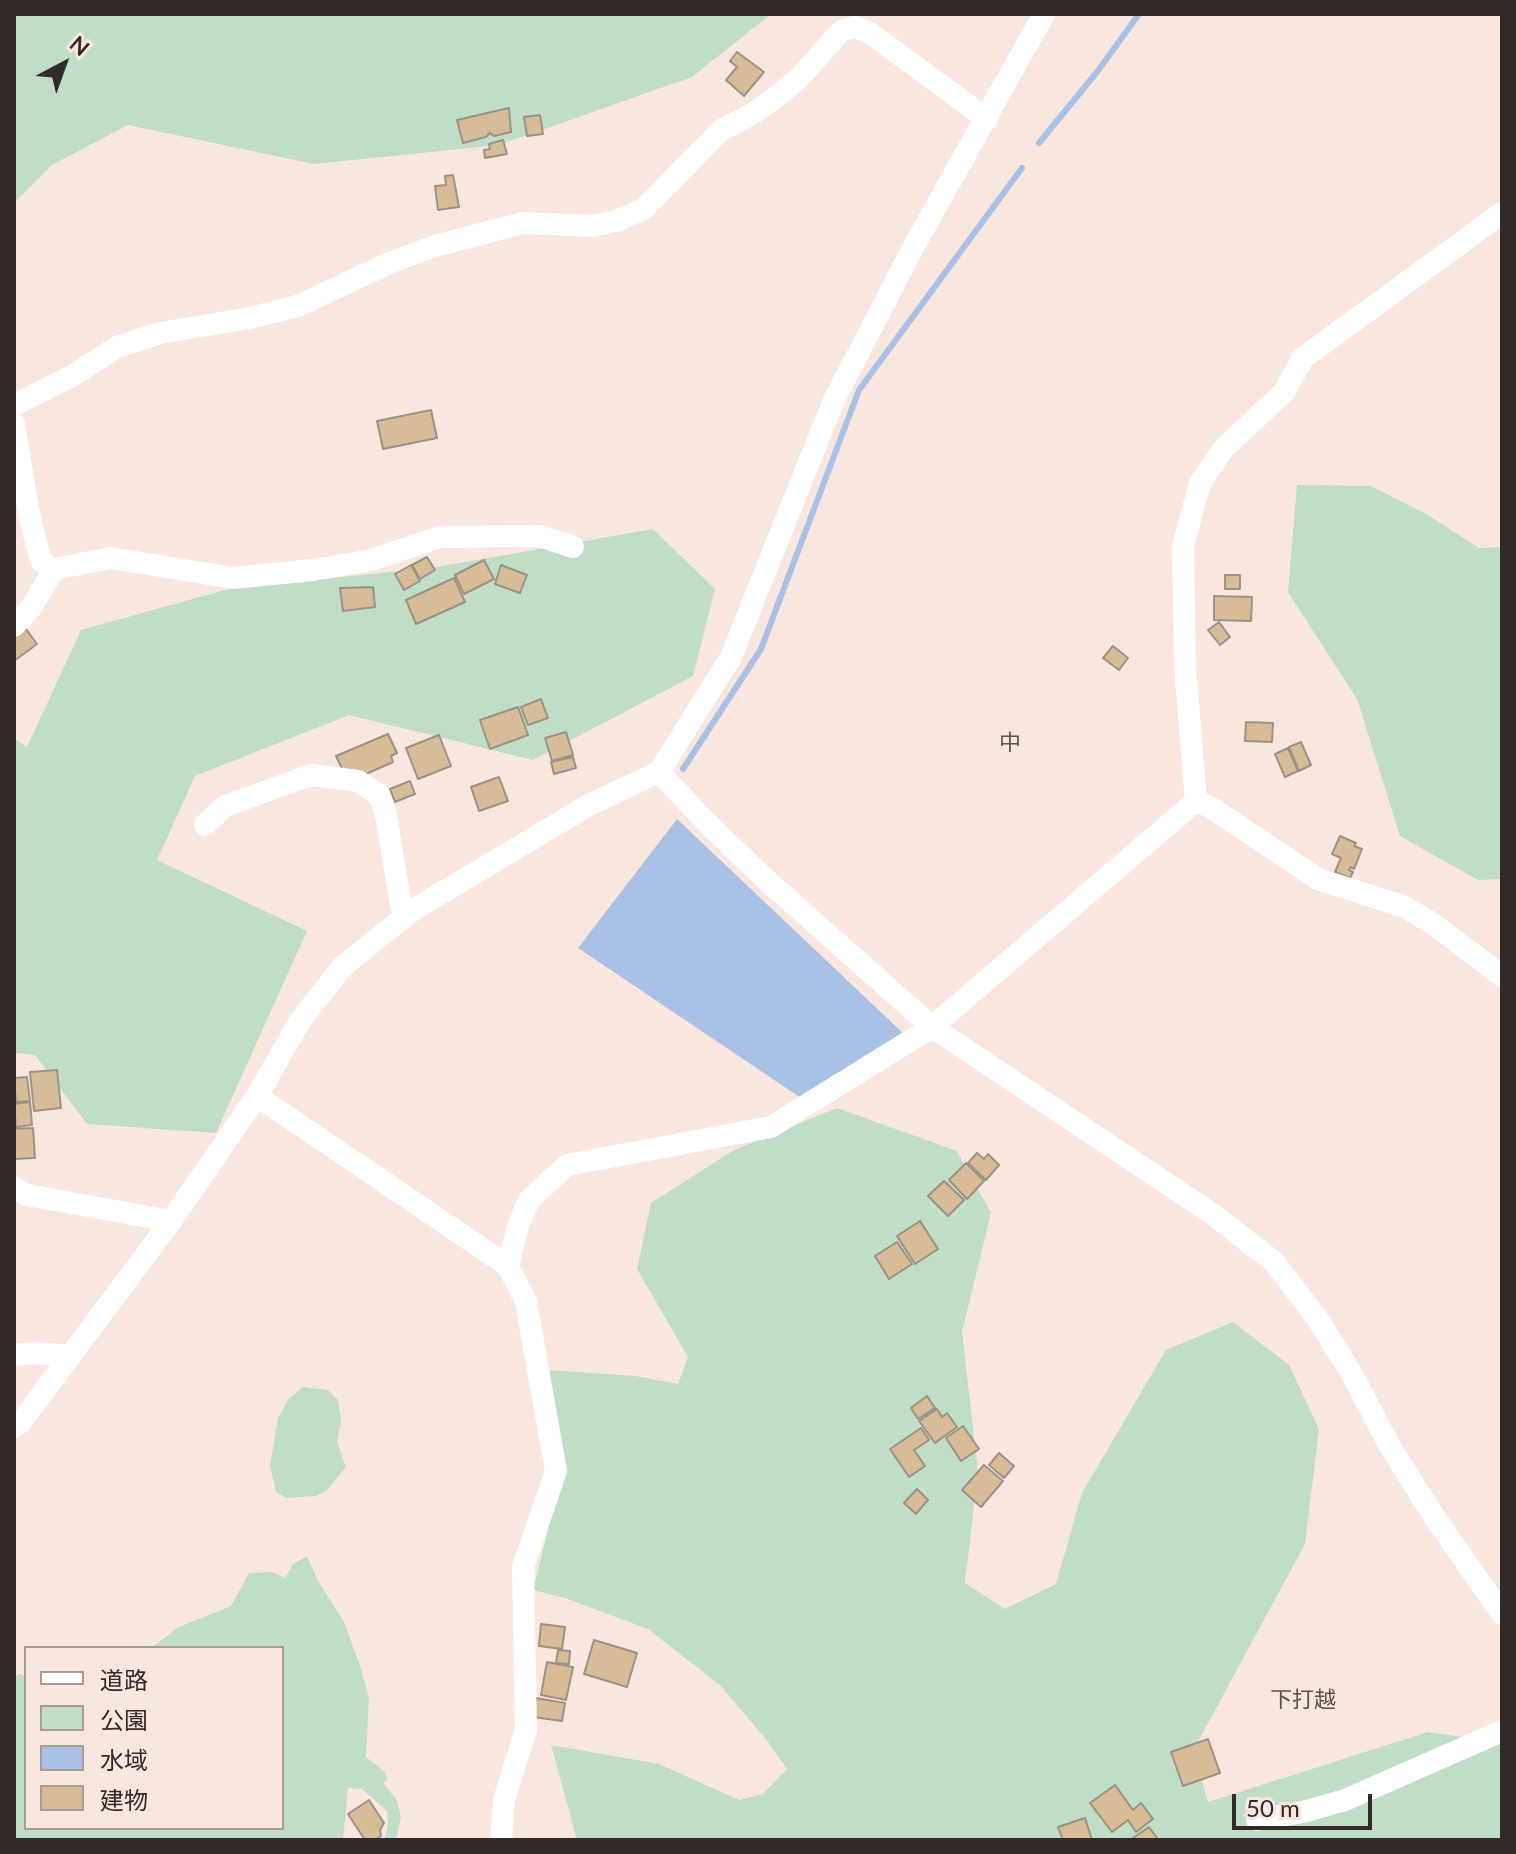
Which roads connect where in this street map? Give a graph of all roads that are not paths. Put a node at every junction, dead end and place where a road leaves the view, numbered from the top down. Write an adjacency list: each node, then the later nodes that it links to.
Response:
1 (1044, 14): 2 (street)
2 (987, 119): 4 (street); 9 (street)
3 (1502, 213): 10 (street)
4 (14, 405)
5 (14, 424): 7 (street)
6 (573, 547): 7 (street)
7 (54, 569): 8 (street)
8 (14, 626)
9 (659, 772): 12 (street); 14 (street)
10 (1196, 801): 13 (street); 14 (street)
11 (205, 825): 12 (street)
12 (403, 918): 15 (street)
13 (1502, 976)
14 (932, 1027): 18 (street); 22 (street)
15 (257, 1096): 17 (street); 18 (street)
16 (14, 1188): 17 (street)
17 (171, 1221): 20 (street)
18 (508, 1266): 25 (street)
19 (14, 1355): 20 (street)
20 (69, 1356): 21 (street)
21 (14, 1427)
22 (1502, 1614)
23 (1502, 1731): 24 (street)
24 (1257, 1820)
25 (501, 1840)

